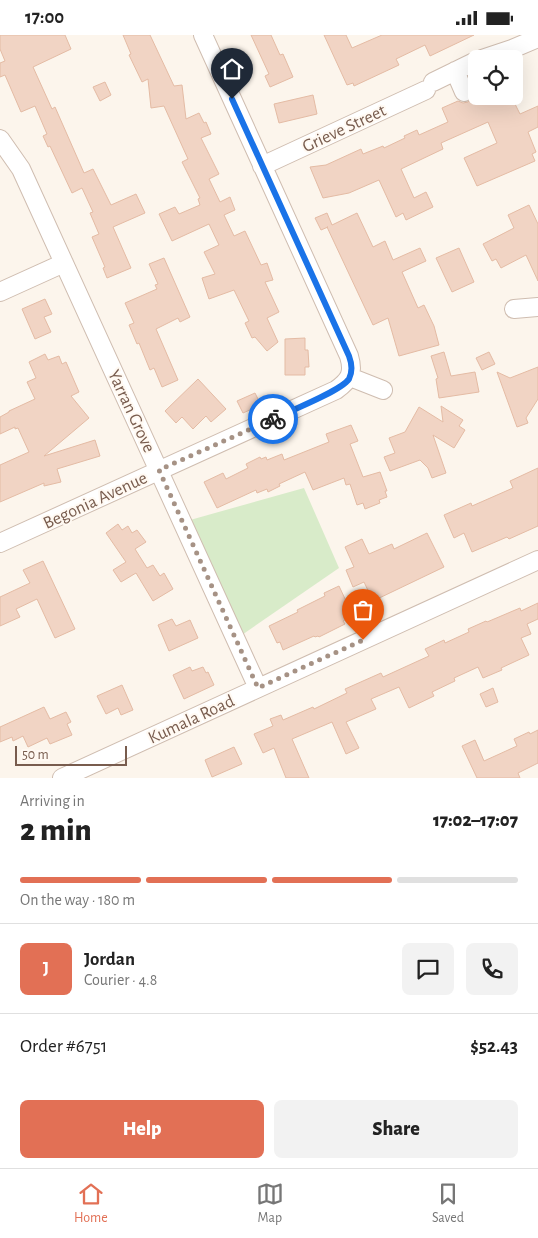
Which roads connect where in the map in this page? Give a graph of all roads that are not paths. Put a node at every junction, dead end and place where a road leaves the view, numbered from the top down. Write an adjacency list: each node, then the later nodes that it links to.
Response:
1 (203, 35): 8 (street)
2 (538, 38): 3 (street)
3 (509, 50)
4 (468, 65): 5 (street, Grieve Street)
5 (455, 71): 6 (street); 8 (street, Grieve Street)
6 (464, 92)
7 (0, 139): 9 (street, Yarran Grove)
8 (262, 166): 13 (street)
9 (64, 263): 10 (street); 15 (street, Yarran Grove)
10 (0, 292)
11 (538, 307): 12 (street)
12 (514, 309)
13 (350, 377): 14 (street); 15 (street, Begonia Avenue)
14 (383, 390)
15 (159, 470): 16 (street, Begonia Avenue); 18 (street, Yarran Grove)
16 (0, 543)
17 (538, 561): 18 (street, Kumala Road)
18 (258, 688): 19 (street, Kumala Road)
19 (62, 778)

